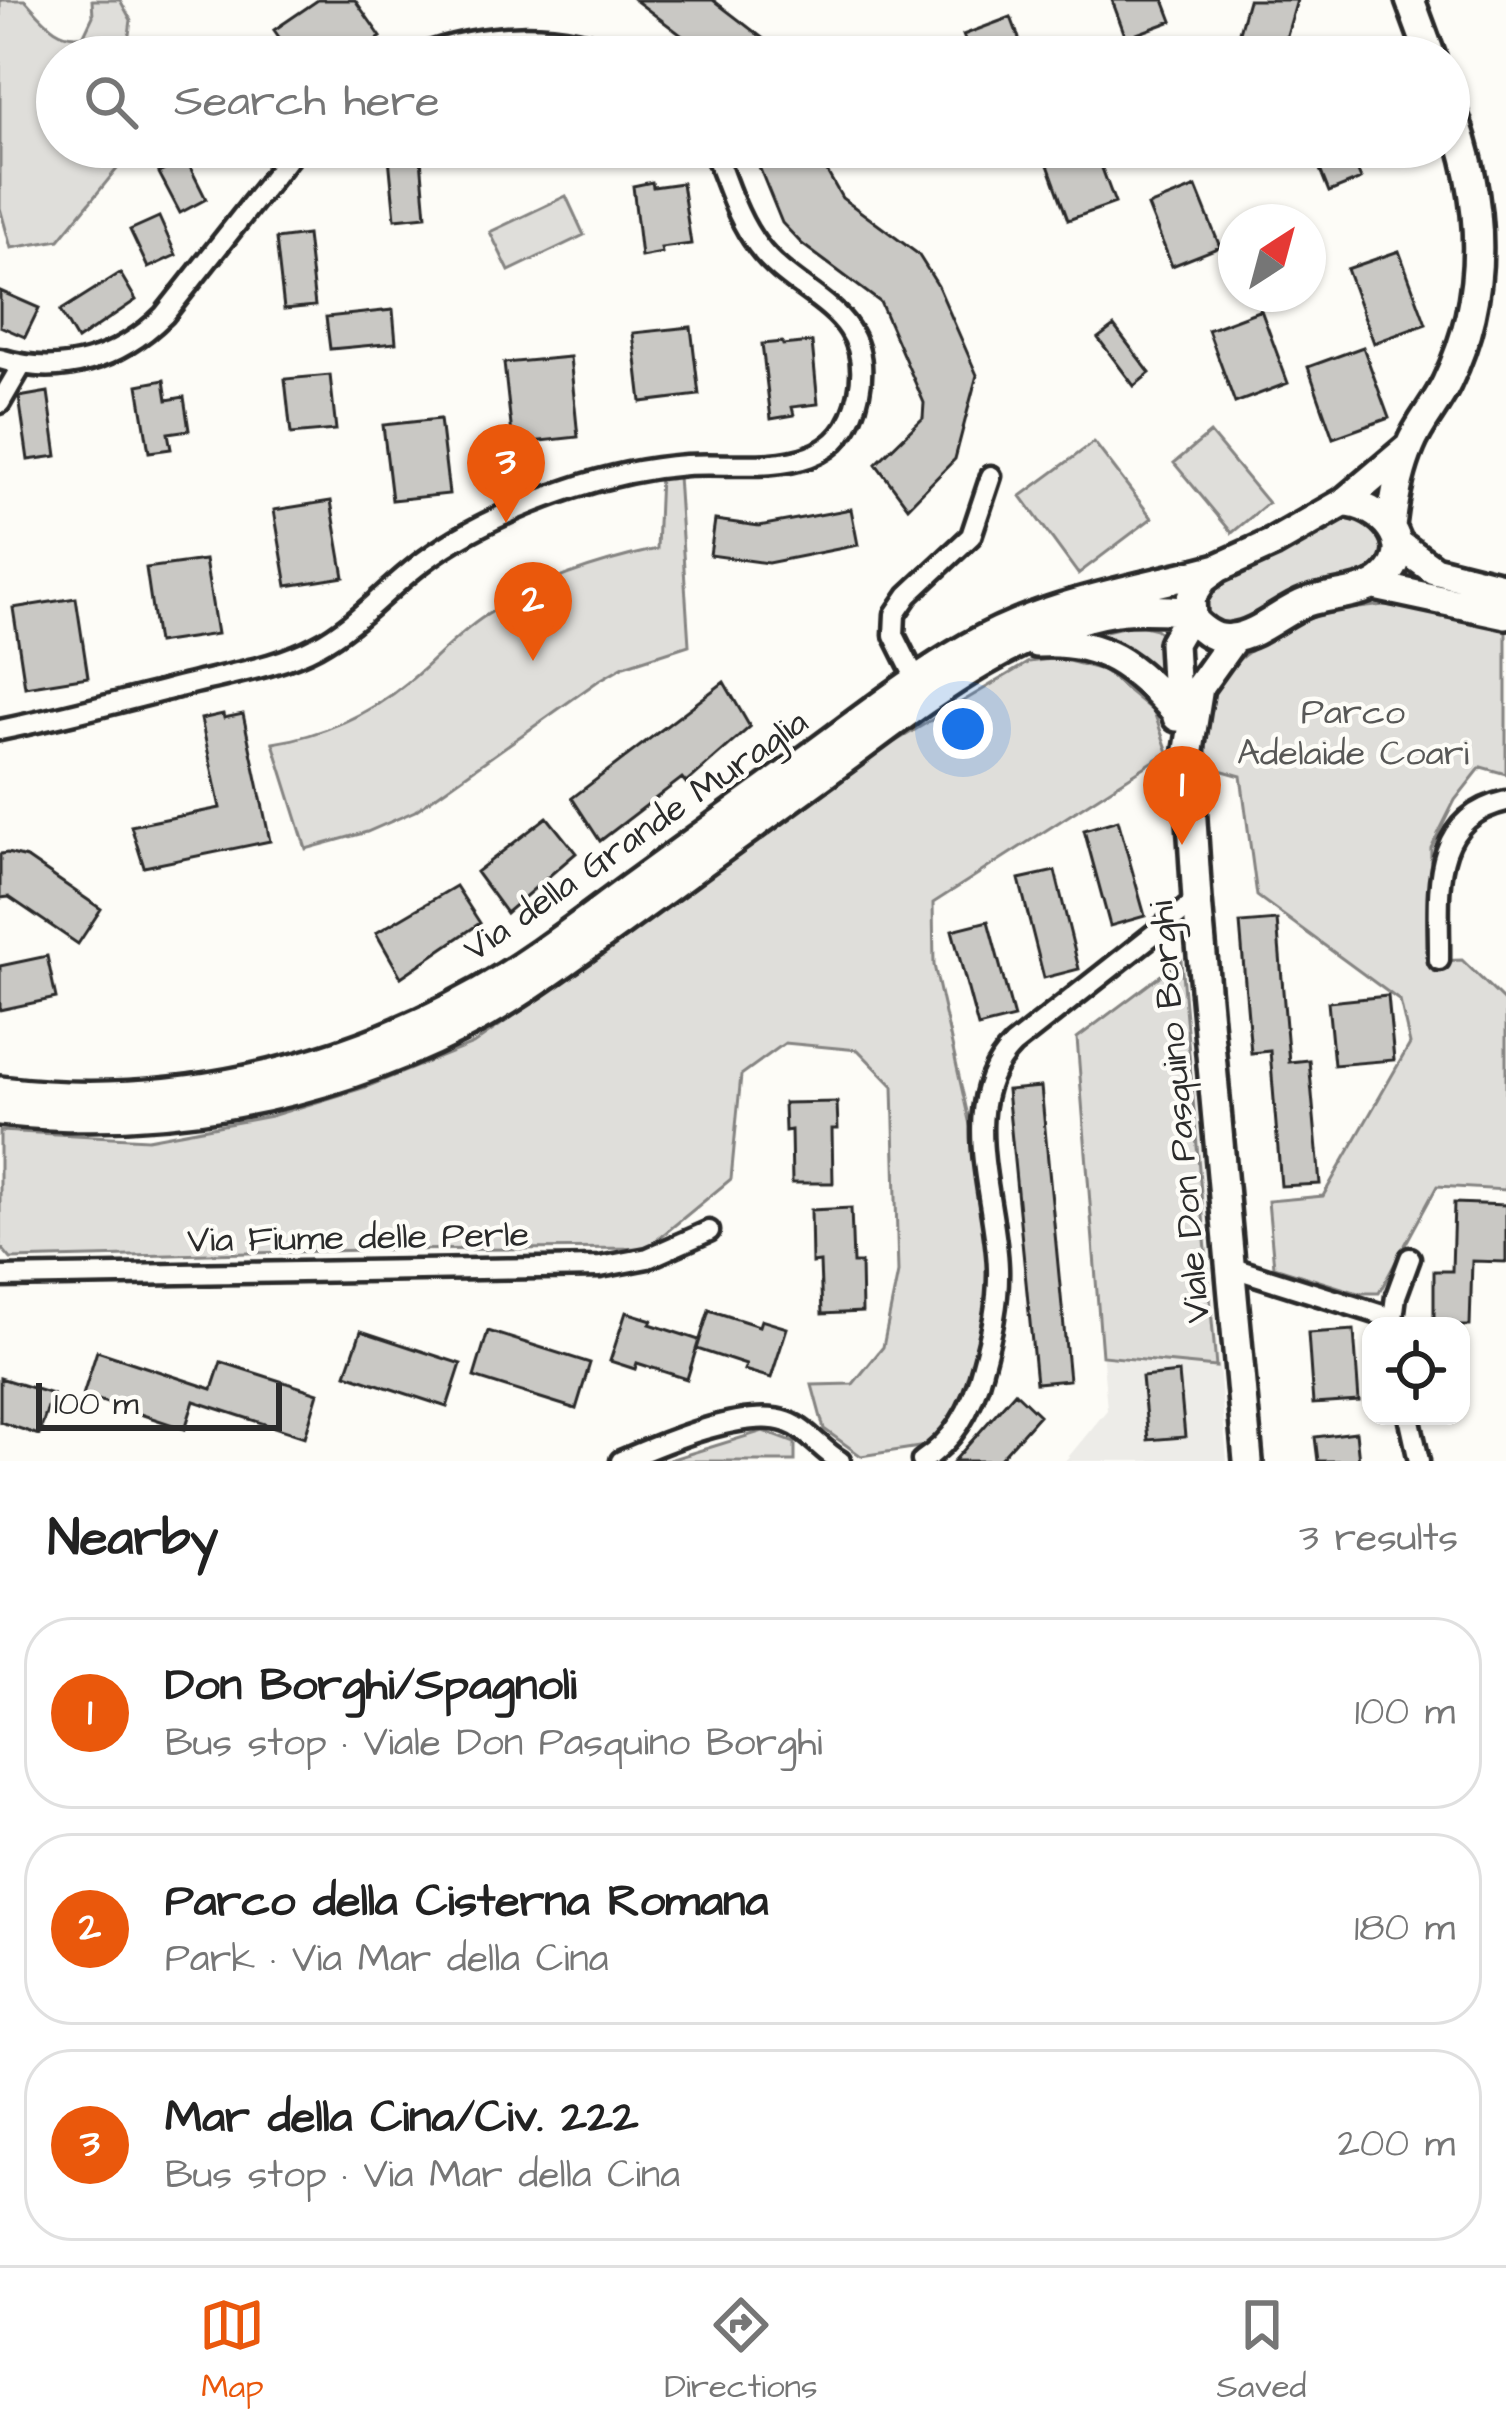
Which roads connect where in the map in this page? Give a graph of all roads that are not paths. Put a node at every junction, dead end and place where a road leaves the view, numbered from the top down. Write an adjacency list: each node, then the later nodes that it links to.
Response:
1 (1410, 0): 2 (street)
2 (1423, 36)
3 (281, 168): 7 (street)
4 (720, 168): 22 (street)
5 (1469, 168): 9 (street)
6 (0, 359): 7 (street)
7 (22, 365): 8 (street)
8 (0, 403)
9 (1408, 448): 11 (street, Via della Grande Muraglia); 12 (street)
10 (991, 476): 20 (street)
11 (1343, 503): 12 (street); 13 (street, Via della Grande Muraglia)
12 (1394, 535): 14 (street); 15 (street)
13 (1218, 568): 16 (street, Viale Don Pasquino Borghi); 20 (street, Via della Grande Muraglia)
14 (1375, 586): 17 (street); 18 (street)
15 (1506, 588)
16 (1189, 612): 18 (street); 19 (street, Via della Grande Muraglia); 21 (street, Viale Don Pasquino Borghi)
17 (1506, 614)
18 (1234, 638): 23 (street, Viale Don Pasquino Borghi)
19 (1020, 644): 21 (street); 28 (street, Via della Grande Muraglia)
20 (917, 681): 27 (street, Via della Grande Muraglia)
21 (1176, 712): 23 (street, Viale Don Pasquino Borghi)
22 (0, 730)
23 (1188, 756): 25 (street, Viale Don Pasquino Borghi)
24 (1506, 801): 26 (street)
25 (1197, 900): 31 (street, Viale Don Pasquino Borghi); 39 (street)
26 (1439, 960)
27 (0, 1091)
28 (0, 1112)
29 (710, 1231): 32 (street, Via Fiume delle Perle)
30 (1410, 1258): 34 (street)
31 (1230, 1268): 33 (street); 40 (street, Viale Don Pasquino Borghi)
32 (0, 1277)
33 (1377, 1317)
34 (1393, 1317)
35 (1411, 1425): 41 (street)
36 (815, 1454): 37 (street); 38 (street)
37 (621, 1461)
38 (840, 1461)
39 (922, 1461)
40 (1248, 1461)
41 (1419, 1461)

